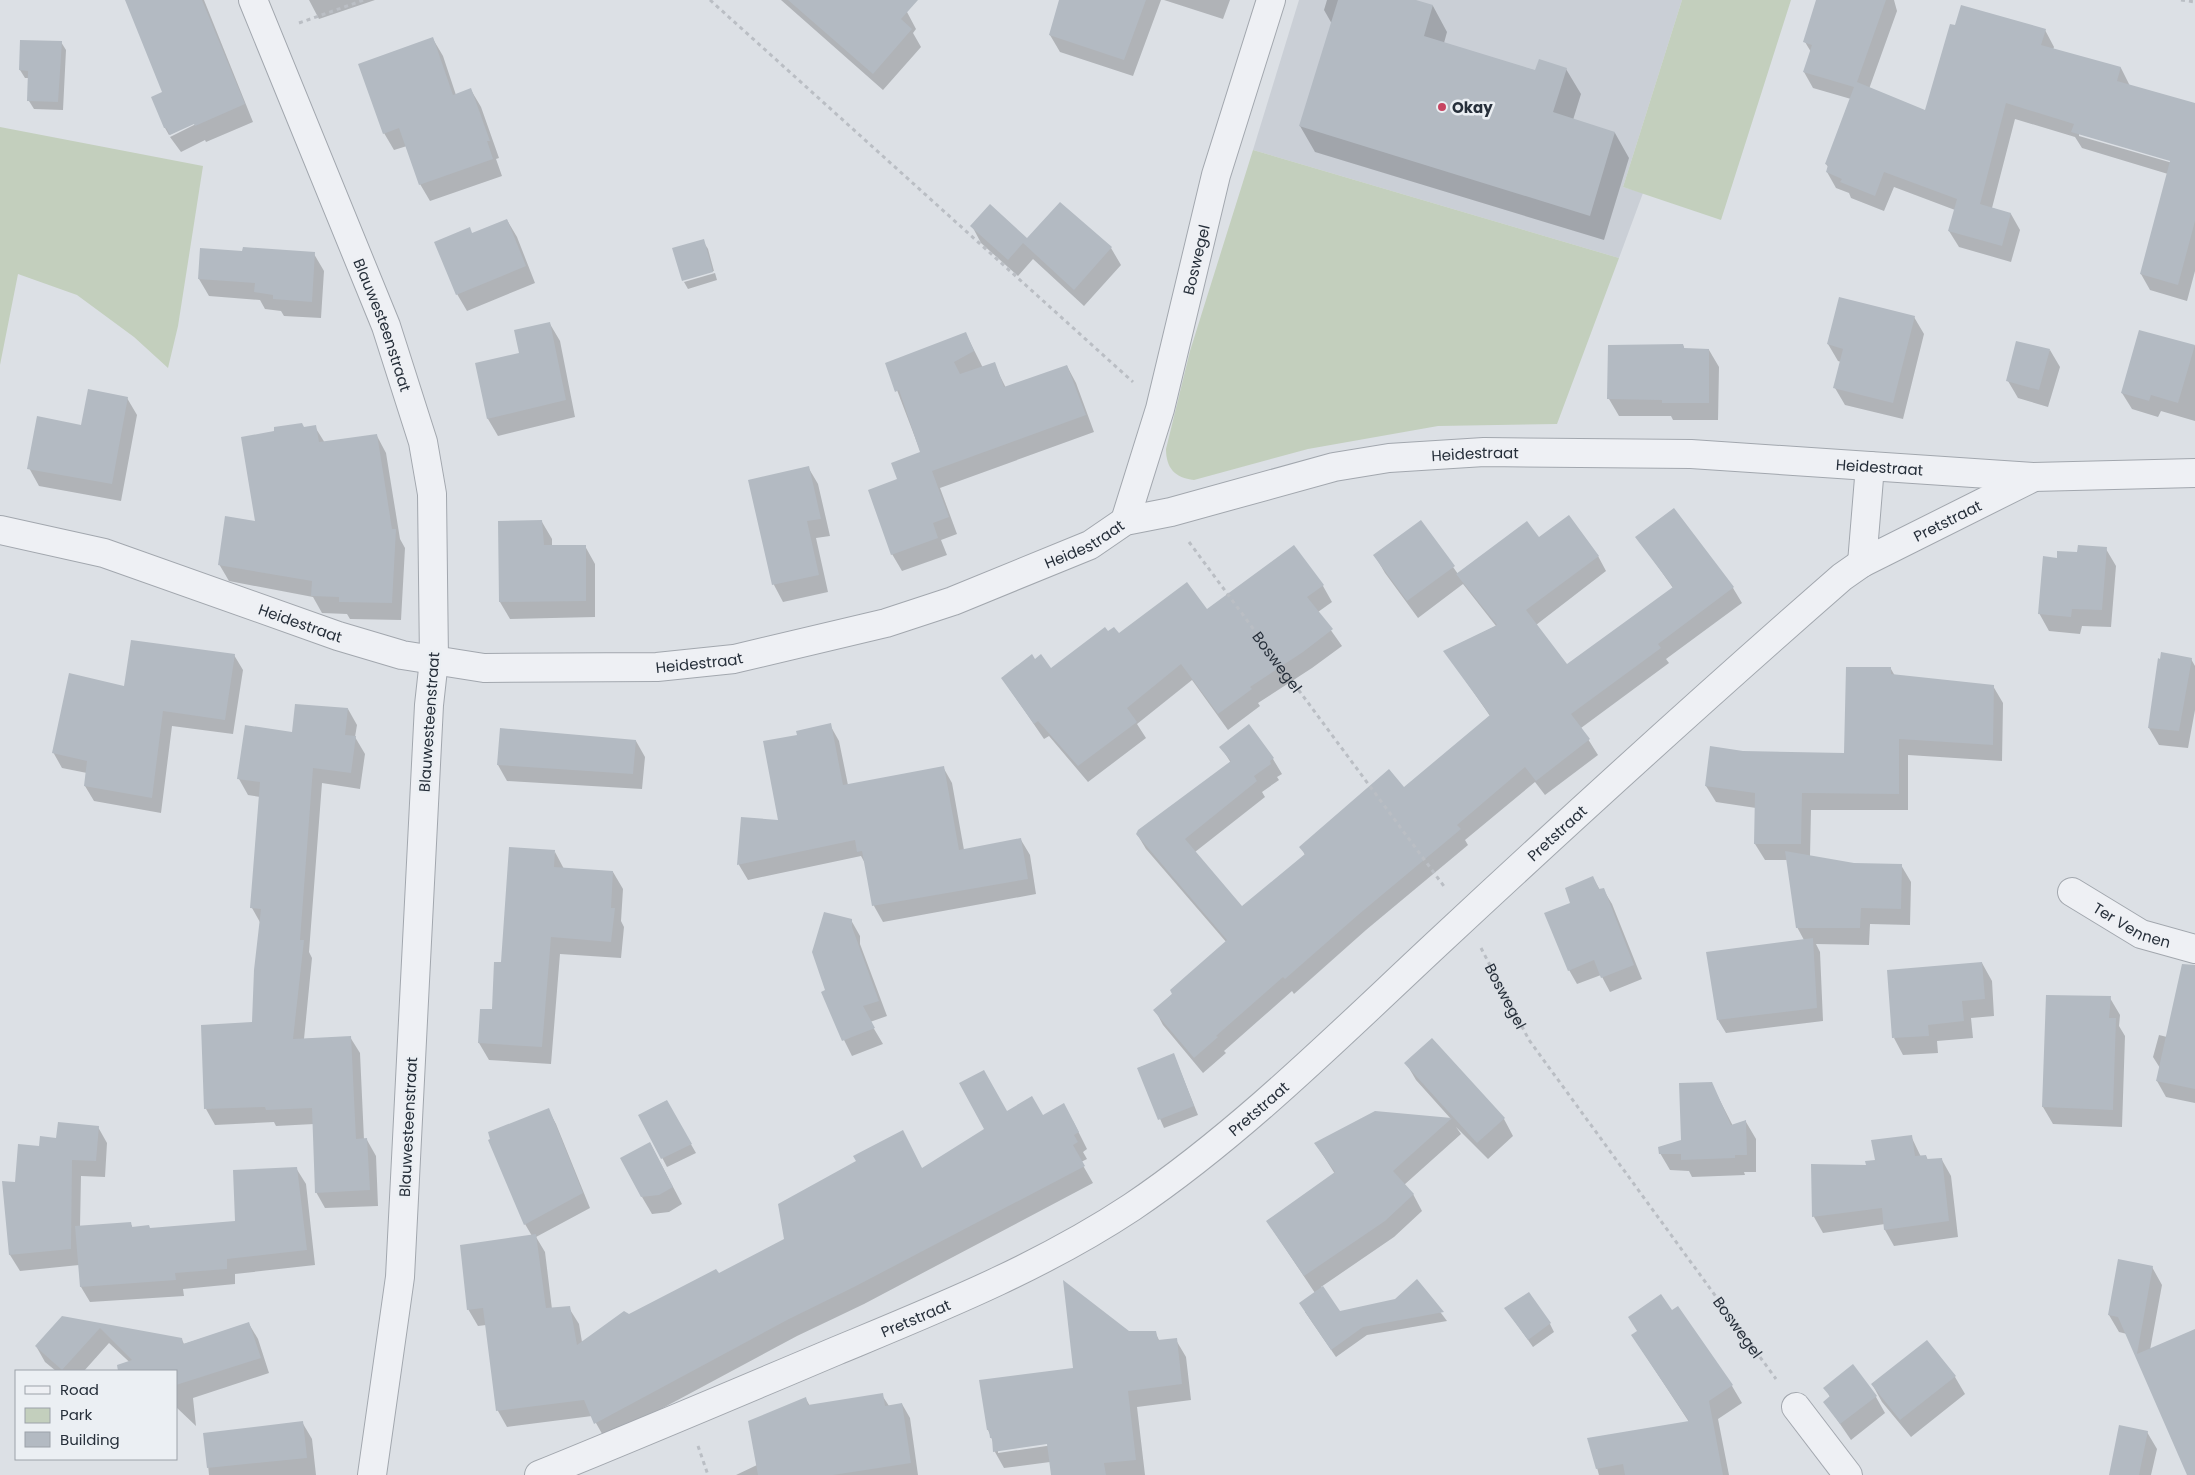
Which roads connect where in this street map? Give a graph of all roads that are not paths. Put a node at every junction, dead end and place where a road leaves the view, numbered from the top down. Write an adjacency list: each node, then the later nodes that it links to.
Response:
1 (253, 0): 9 (street, Blauwesteenstraat)
2 (1271, 0): 6 (street, Boswegel)
3 (1870, 466): 5 (street, Heidestraat); 6 (street, Heidestraat); 8 (street)
4 (2195, 473): 5 (street, Heidestraat)
5 (2034, 477): 8 (street, Pretstraat)
6 (1125, 521): 9 (street, Heidestraat)
7 (0, 530): 9 (street, Heidestraat)
8 (1862, 563): 14 (street, Pretstraat)
9 (434, 660): 13 (street, Blauwesteenstraat)
10 (2072, 892): 11 (street, Ter Vennen)
11 (2195, 949)
12 (1796, 1407): 15 (street)
13 (372, 1475)
14 (539, 1475)
15 (1848, 1475)

